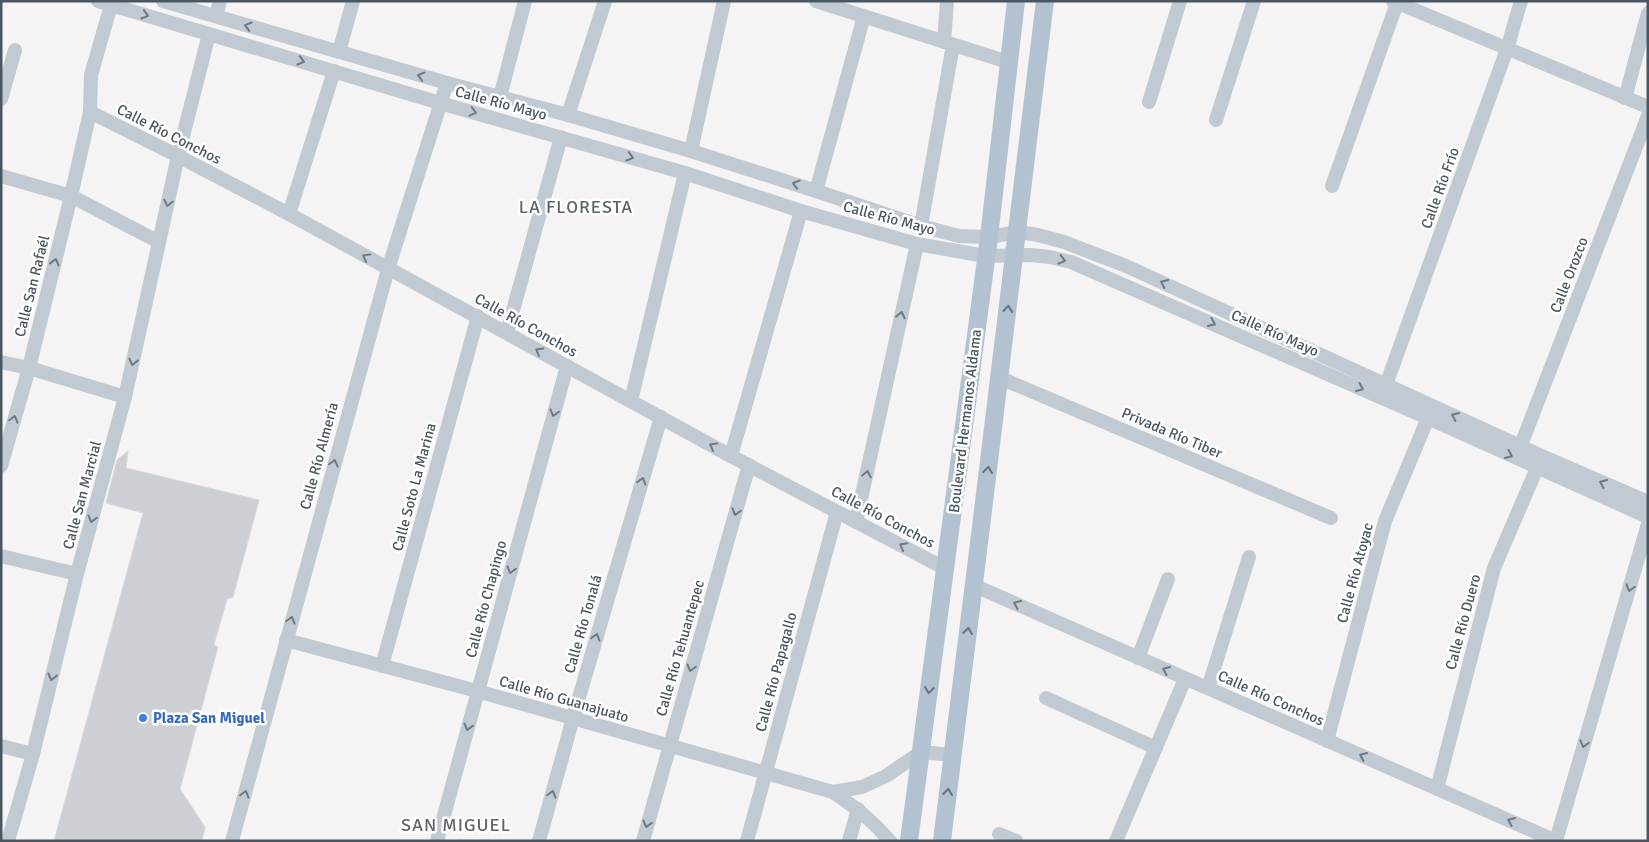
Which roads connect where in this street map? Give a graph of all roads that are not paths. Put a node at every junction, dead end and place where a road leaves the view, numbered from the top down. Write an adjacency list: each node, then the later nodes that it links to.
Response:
1 (163, 1): 18 (street, Calle Río Mayo)
2 (220, 1): 18 (street)
3 (354, 1): 23 (street)
4 (525, 1): 27 (street)
5 (605, 1): 34 (street)
6 (724, 1): 38 (street)
7 (816, 1): 16 (street)
8 (947, 1): 20 (street)
9 (1016, 1): 24 (main road, Boulevard Hermanos Aldama)
10 (1045, 1): 48 (main road, Boulevard Hermanos Aldama)
11 (1180, 1): 30 (street)
12 (1254, 1): 36 (street)
13 (1521, 1): 22 (street, Calle Río Frío)
14 (1396, 2): 22 (street); 42 (street)
15 (104, 3): 19 (street, Calle Río Mayo, one-way to 19); 33 (street, Calle San Rafaél)
16 (857, 10): 20 (street); 43 (street)
17 (1648, 13): 28 (street)
18 (216, 16): 23 (street, Calle Río Mayo, one-way to 18)
19 (209, 34): 25 (street, Calle Río Mayo, one-way to 25); 39 (street, Calle San Marcial)
20 (949, 44): 24 (street); 47 (street)
21 (15, 50): 29 (street)
22 (1508, 50): 28 (street); 63 (street, Calle Río Frío)
23 (339, 52): 26 (street, Calle Río Mayo, one-way to 23)
24 (1008, 62): 49 (main road, Boulevard Hermanos Aldama)
25 (334, 71): 31 (street, Calle Río Mayo); 46 (street)
26 (447, 83): 27 (street, Calle Río Mayo); 31 (street, Calle Río Almería)
27 (500, 97): 34 (street, Calle Río Mayo)
28 (1625, 98): 32 (street)
29 (1, 99)
30 (1149, 102)
31 (440, 103): 37 (street, Calle Río Mayo, one-way to 37); 55 (street, Calle Río Almería)
32 (1648, 107)
33 (90, 112): 39 (street, Calle Río Conchos); 44 (street, Calle San Rafaél)
34 (568, 115): 38 (street, Calle Río Mayo)
35 (1648, 116): 68 (street, Calle Orozco)
36 (1216, 120)
37 (561, 136): 40 (street, Calle Río Mayo, one-way to 40); 58 (street)
38 (691, 151): 43 (street, Calle Río Mayo, one-way to 38)
39 (178, 156): 46 (street, Calle Río Conchos); 50 (street, Calle San Marcial, one-way to 50)
40 (685, 173): 45 (street, Calle Río Mayo); 65 (street)
41 (1, 176): 44 (street)
42 (1332, 186)
43 (816, 191): 47 (street, Calle Río Mayo)
44 (71, 196): 50 (street); 61 (street, Calle San Rafaél, one-way to 44)
45 (801, 211): 51 (street, Calle Río Mayo); 69 (street)
46 (289, 214): 55 (street, Calle Río Conchos, one-way to 46)
47 (921, 226): 49 (street, Calle Río Mayo)
48 (1018, 232): 49 (street, Calle Río Mayo); 53 (main road, Boulevard Hermanos Aldama); 54 (street, Calle Río Mayo)
49 (989, 236): 52 (main road, Boulevard Hermanos Aldama)
50 (159, 242): 64 (street, Calle San Marcial, one-way to 64)
51 (916, 244): 52 (street, Calle Río Mayo); 77 (street, one-way to 51)
52 (985, 256): 53 (street, Calle Río Mayo); 82 (main road, Boulevard Hermanos Aldama)
53 (1014, 256): 56 (street, Calle Río Mayo, one-way to 56); 62 (main road, Boulevard Hermanos Aldama, one-way to 53)
54 (1126, 266): 56 (street); 63 (street, Calle Río Mayo, one-way to 54)
55 (388, 270): 57 (street, Calle Río Conchos); 86 (street, Calle Río Almería, one-way to 55)
56 (1119, 283): 67 (street, Calle Río Mayo, one-way to 67)
57 (478, 316): 58 (street, Calle Río Conchos); 88 (street, Calle Soto La Marina)
58 (507, 332): 60 (street, Calle Río Conchos, one-way to 58)
59 (1, 362): 61 (street)
60 (567, 366): 65 (street, Calle Río Conchos); 91 (street, Calle Río Chapingo, one-way to 91)
61 (28, 368): 64 (street); 71 (street, Calle San Rafaél, one-way to 61)
62 (1000, 378): 76 (street, Privada Río Tiber); 85 (main road, Boulevard Hermanos Aldama, one-way to 62)
63 (1386, 385): 68 (street, Calle Río Mayo, one-way to 63)
64 (125, 397): 83 (street, Calle San Marcial, one-way to 83)
65 (631, 401): 66 (street, Calle Río Conchos)
66 (661, 417): 69 (street, Calle Río Conchos, one-way to 66); 93 (street, Calle Río Tonalá, one-way to 66)
67 (1428, 418): 72 (street, Calle Río Mayo, one-way to 72); 94 (street, Calle Río Atoyac)
68 (1520, 446): 73 (street, Calle Río Mayo, one-way to 68)
69 (731, 456): 70 (street, Calle Río Conchos)
70 (749, 465): 74 (street, Calle Río Conchos); 96 (street, Calle Río Tehuantepec, one-way to 96)
71 (1, 466)
72 (1537, 468): 75 (street, Calle Río Mayo); 102 (street, Calle Río Duero)
73 (1648, 502)
74 (837, 512): 77 (street, Calle Río Conchos); 101 (street, Calle Río Papagallo)
75 (1648, 517)
76 (1331, 518)
77 (856, 522): 82 (street, Calle Río Conchos, one-way to 77)
78 (1648, 524): 81 (street)
79 (1, 556): 83 (street)
80 (1249, 557): 90 (street)
81 (1642, 565): 118 (street, one-way to 118)
82 (946, 569): 98 (main road, Boulevard Hermanos Aldama, one-way to 98)
83 (77, 574): 99 (street, Calle San Marcial, one-way to 99)
84 (1168, 579): 87 (street)
85 (973, 585): 87 (street, Calle Río Conchos, one-way to 85); 100 (main road, Boulevard Hermanos Aldama, one-way to 85)
86 (286, 640): 88 (street, Calle Río Guanajuato); 107 (street, Calle Río Almería, one-way to 86)
87 (1138, 658): 89 (street, Calle Río Conchos, one-way to 87)
88 (382, 666): 91 (street, Calle Río Guanajuato)
89 (1185, 679): 90 (street, Calle Río Conchos); 97 (street)
90 (1208, 688): 94 (street, Calle Río Conchos)
91 (477, 691): 93 (street, Calle Río Guanajuato); 108 (street, Calle Río Chapingo, one-way to 108)
92 (1046, 698): 97 (street)
93 (573, 718): 96 (street, Calle Río Guanajuato); 109 (street, Calle Río Tonalá, one-way to 93)
94 (1327, 741): 102 (street, Calle Río Conchos, one-way to 94)
95 (1, 746): 99 (street)
96 (669, 746): 101 (street, Calle Río Guanajuato); 110 (street, Calle Río Tehuantepec, one-way to 110)
97 (1156, 748): 117 (street)
98 (921, 752): 100 (street); 103 (street, Calle Río Guanajuato); 114 (main road, Boulevard Hermanos Aldama)
99 (33, 754): 106 (street, Calle San Marcial)
100 (952, 755): 115 (main road, Boulevard Hermanos Aldama, one-way to 100)
101 (766, 772): 103 (street, Calle Río Guanajuato); 111 (street, Calle Río Papagallo)
102 (1437, 789): 118 (street, Calle Río Conchos, one-way to 102)
103 (832, 792): 104 (street, Calle Río Guanajuato)
104 (858, 809): 112 (street); 113 (street, Calle Río Guanajuato)
105 (999, 834): 116 (street)
106 (8, 841)
107 (232, 841)
108 (437, 841)
109 (539, 841)
110 (643, 841)
111 (747, 841)
112 (849, 841)
113 (890, 841)
114 (909, 841)
115 (942, 841)
116 (1016, 841)
117 (1116, 841)
118 (1556, 841)

